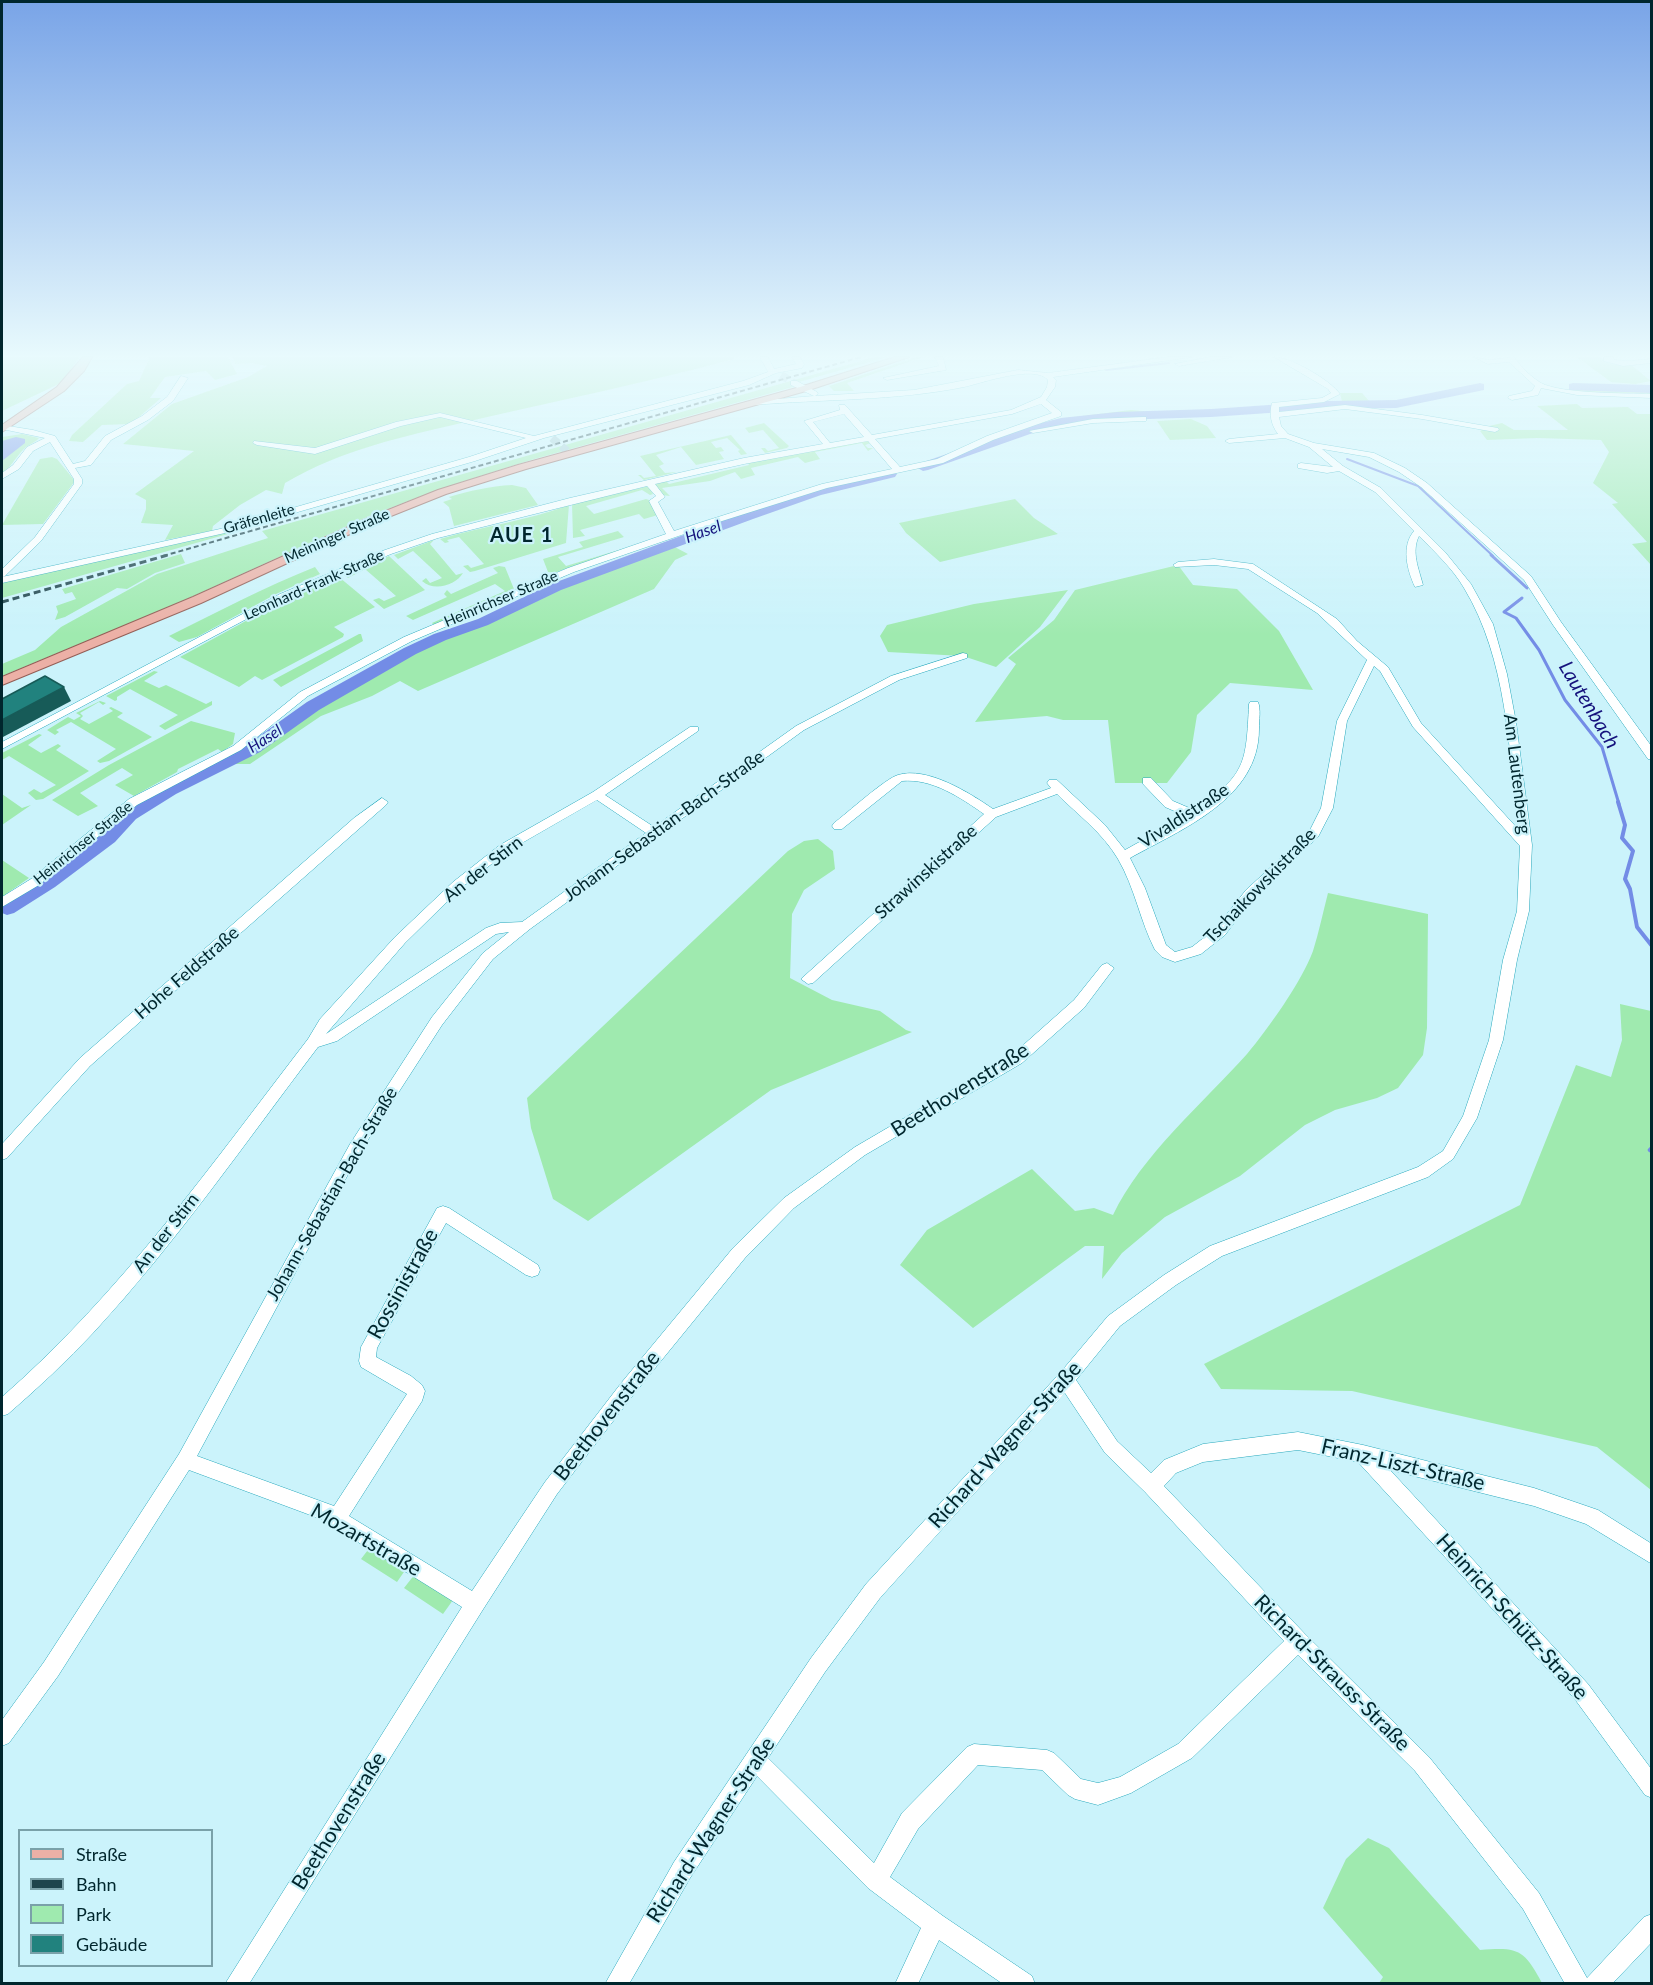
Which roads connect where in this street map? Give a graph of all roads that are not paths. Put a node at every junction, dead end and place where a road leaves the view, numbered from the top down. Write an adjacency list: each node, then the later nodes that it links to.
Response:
1 (29, 450): 15 (street)
2 (61, 450): 12 (street)
3 (99, 450): 12 (street)
4 (500, 450): 21 (street, Gräfenleite)
5 (580, 450): 25 (main road, Meininger Straße)
6 (801, 450): 16 (street, Leonhard-Frank-Straße)
7 (880, 450): 14 (street)
8 (967, 450): 14 (street, Heinrichser Straße)
9 (1318, 450): 13 (street, Am Lautenberg)
10 (1339, 450): 29 (street)
11 (1301, 466): 13 (street, Am Lautenberg)
12 (69, 467): 20 (street)
13 (1340, 468): 17 (street, Am Lautenberg)
14 (898, 470): 18 (street, Heinrichser Straße)
15 (2, 477)
16 (649, 482): 18 (street); 28 (street, Leonhard-Frank-Straße)
17 (1419, 531): 22 (street); 38 (street, Am Lautenberg)
18 (672, 536): 40 (street, Heinrichser Straße)
19 (1178, 565): 24 (street)
20 (2, 574)
21 (2, 579)
22 (1418, 585)
23 (963, 656): 37 (street, Johann-Sebastian-Bach-Straße)
24 (1372, 660): 38 (street); 39 (street, Tschaikowskistraße)
25 (2, 681)
26 (1254, 704): 35 (street, Vivaldistraße)
27 (694, 729): 32 (street, An der Stirn)
28 (2, 746)
29 (1652, 756)
30 (1147, 782): 35 (street)
31 (1056, 786): 34 (street, Strawinskistraße); 39 (street, Tschaikowskistraße)
32 (597, 795): 37 (street); 45 (street, An der Stirn)
33 (382, 802): 46 (street, Hohe Feldstraße)
34 (992, 814): 36 (street); 43 (street, Strawinskistraße)
35 (1194, 814): 39 (street, Vivaldistraße)
36 (838, 826)
37 (654, 833): 41 (street, Johann-Sebastian-Bach-Straße)
38 (1526, 844): 44 (street, Am Lautenberg)
39 (1123, 855)
40 (2, 903)
41 (525, 926): 45 (street, An der Stirn); 51 (street, Johann-Sebastian-Bach-Straße)
42 (1107, 968): 55 (street, Beethovenstraße)
43 (808, 979)
44 (1496, 1040): 48 (street, Richard-Wagner-Straße)
45 (313, 1043): 49 (street, An der Stirn)
46 (2, 1154)
47 (532, 1270): 53 (street, Rossinistraße)
48 (1066, 1379): 52 (street, Richard-Strauss-Straße); 58 (street, Richard-Wagner-Straße)
49 (2, 1408)
50 (1363, 1454): 52 (street, Franz-Liszt-Straße); 54 (street, Franz-Liszt-Straße); 59 (street, Heinrich-Schütz-Straße)
51 (185, 1460): 53 (street, Mozartstraße); 57 (street, Johann-Sebastian-Bach-Straße)
52 (1151, 1486): 56 (street, Richard-Strauss-Straße)
53 (336, 1519): 55 (street, Mozartstraße)
54 (1652, 1555)
55 (475, 1604): 63 (street, Beethovenstraße)
56 (1298, 1641): 60 (street); 67 (street, Richard-Strauss-Straße)
57 (2, 1736)
58 (756, 1761): 60 (street); 64 (street, Richard-Wagner-Straße)
59 (1652, 1788)
60 (876, 1880): 61 (street)
61 (935, 1924): 65 (street); 66 (street)
62 (1652, 1925): 68 (street)
63 (236, 1983)
64 (616, 1983)
65 (906, 1983)
66 (1024, 1983)
67 (1578, 1983)
68 (1596, 1983)

